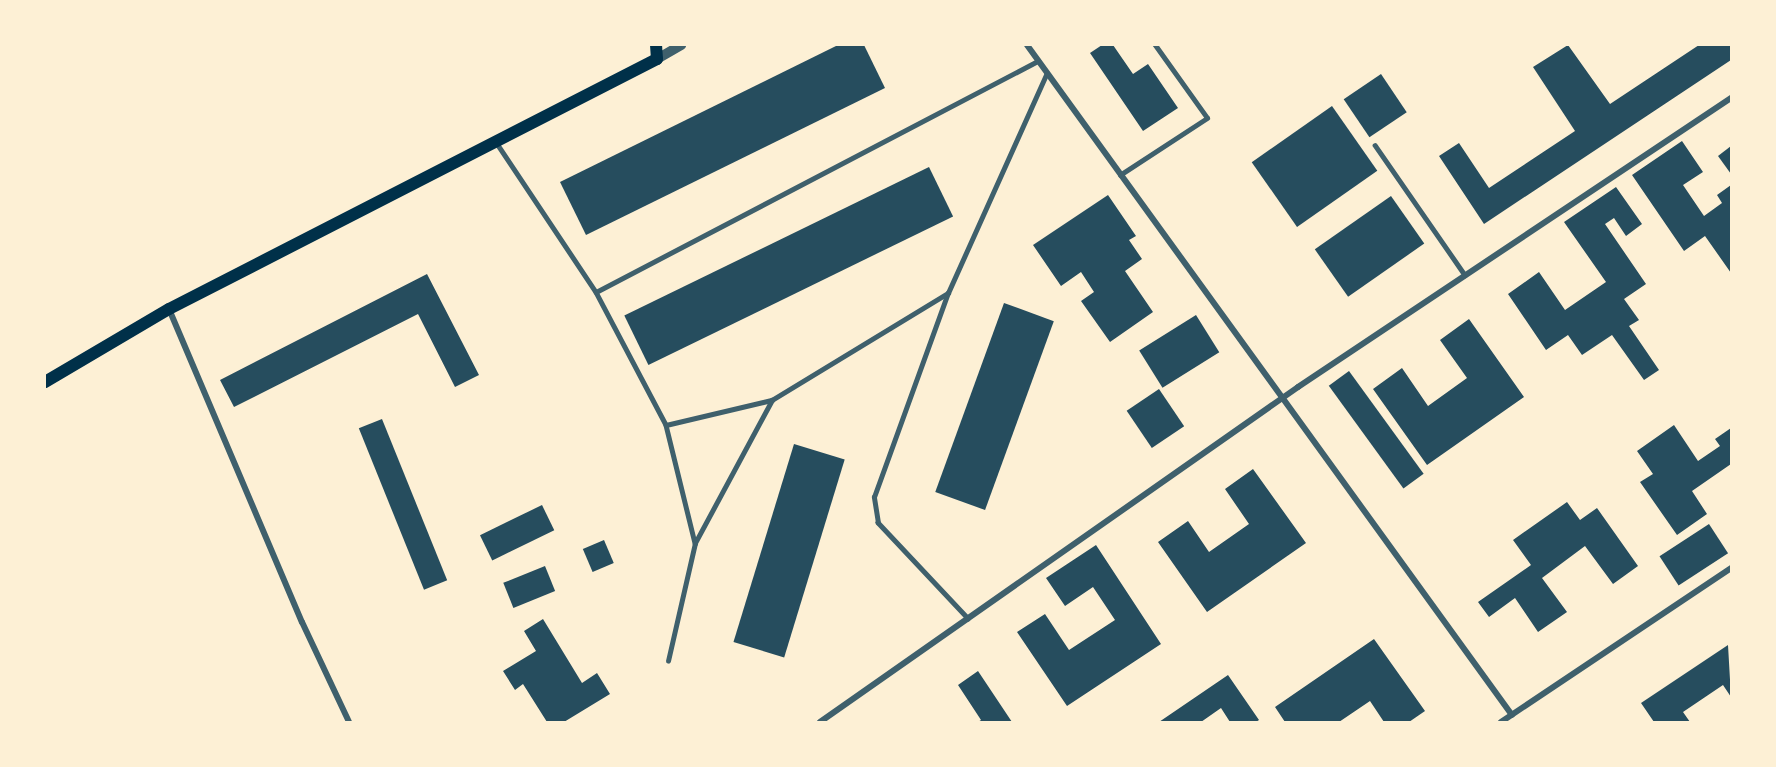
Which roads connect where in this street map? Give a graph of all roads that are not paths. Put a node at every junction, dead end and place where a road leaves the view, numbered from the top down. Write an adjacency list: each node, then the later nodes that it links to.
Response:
1 (656, 45): 5 (main road)
2 (681, 45): 5 (street)
3 (1027, 45): 6 (street)
4 (1155, 45): 11 (lane)
5 (657, 59): 9 (main road)
6 (1038, 61): 7 (street); 13 (lane)
7 (1047, 74): 11 (street); 14 (lane)
8 (1731, 98): 12 (street)
9 (496, 142): 13 (lane); 15 (main road)
10 (1375, 145): 12 (lane)
11 (1120, 175): 17 (street)
12 (1466, 275): 17 (street)
13 (596, 292): 19 (lane)
14 (948, 293): 18 (lane); 22 (lane)
15 (169, 309): 16 (main road); 25 (street)
16 (45, 382)
17 (1281, 398): 22 (street); 24 (street)
18 (772, 400): 19 (lane); 20 (lane)
19 (666, 425): 20 (lane)
20 (695, 543): 23 (lane)
21 (1731, 568): 24 (street)
22 (968, 619): 26 (street)
23 (668, 661)
24 (1512, 715): 27 (street)
25 (349, 722)
26 (820, 722)
27 (1501, 722)

